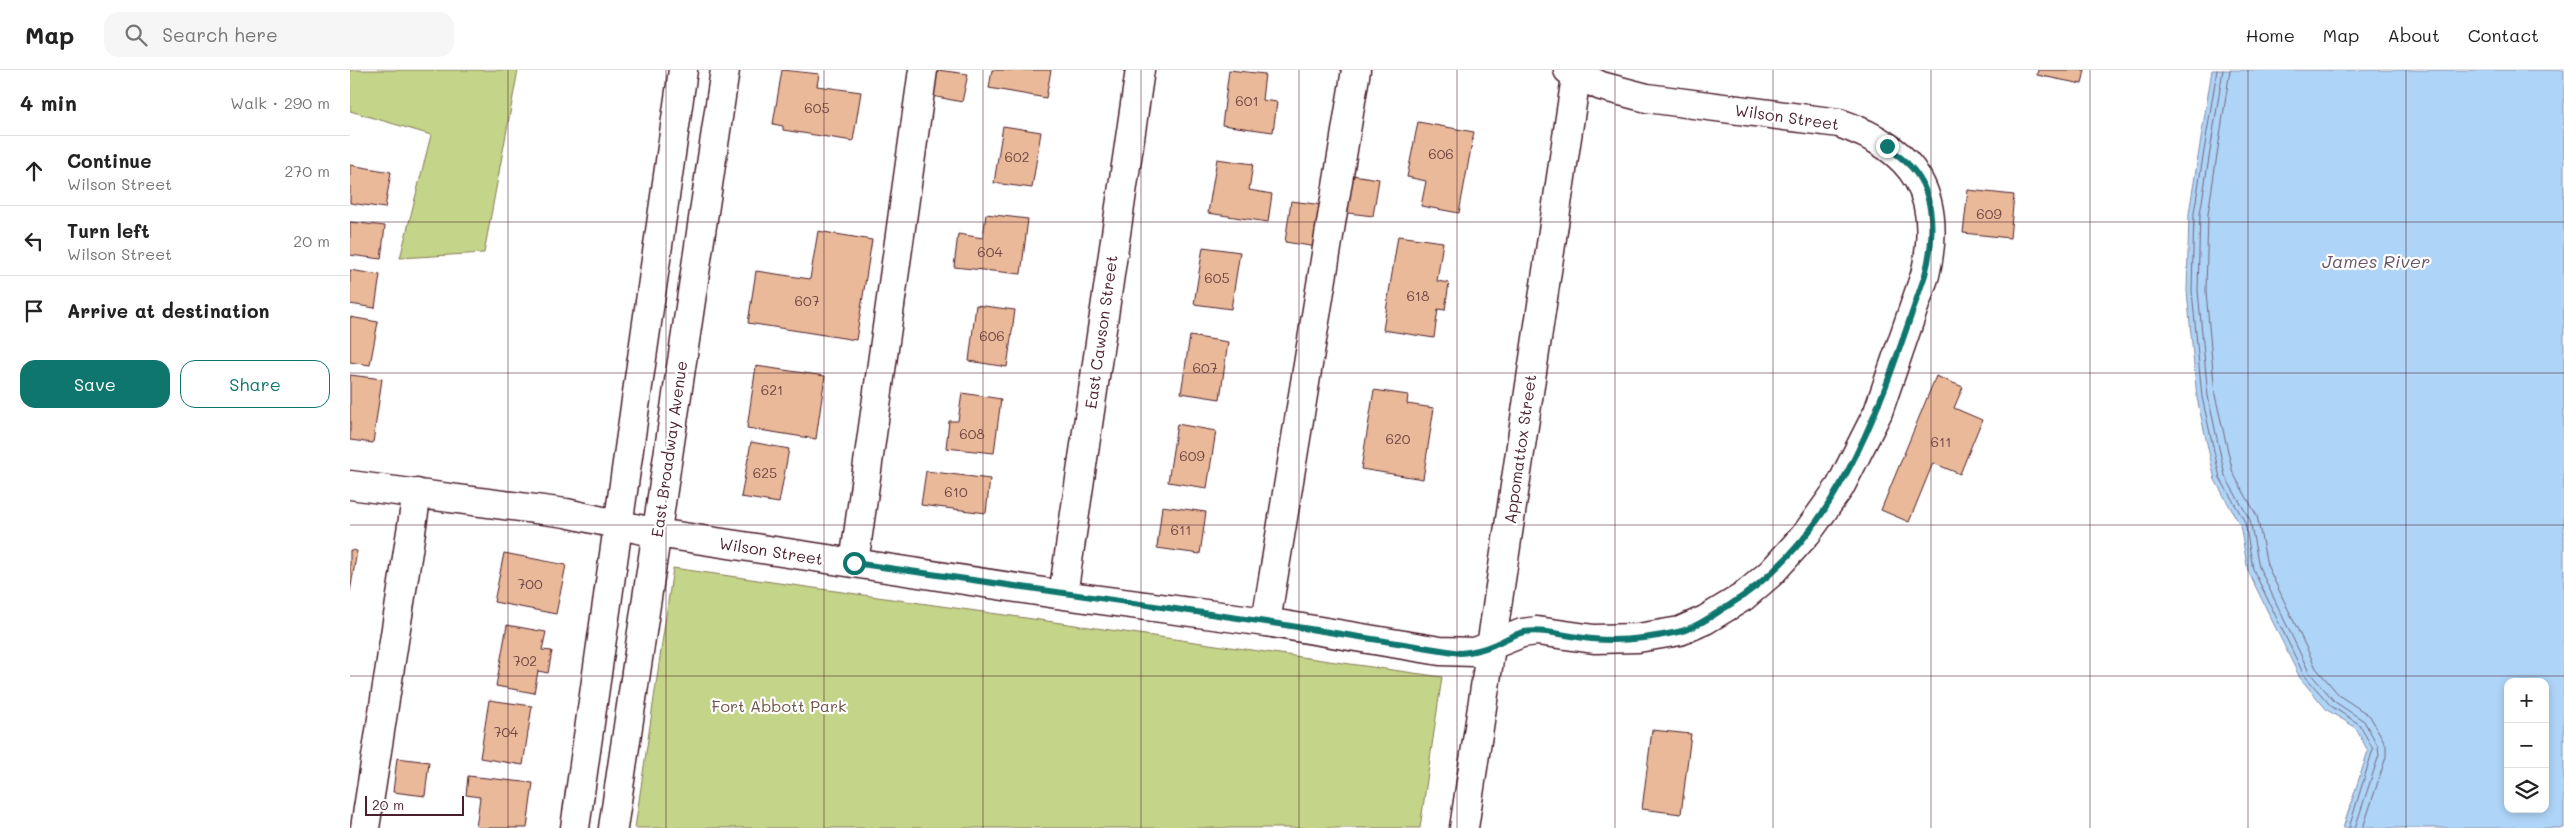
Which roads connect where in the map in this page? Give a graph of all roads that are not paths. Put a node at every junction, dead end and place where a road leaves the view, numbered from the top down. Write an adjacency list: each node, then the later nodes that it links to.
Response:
1 (683, 70): 9 (street)
2 (725, 70): 10 (street, East Broadway Avenue)
3 (923, 70): 11 (street)
4 (1140, 70): 12 (street, East Cawson Street)
5 (1356, 70): 13 (street)
6 (1574, 72): 14 (street, Appomattox Street); 14 (street, Wilson Street)
7 (350, 485): 8 (street, Wilson Street)
8 (417, 493): 9 (street, Wilson Street); 15 (street)
9 (619, 525): 10 (street, Wilson Street); 16 (street)
10 (656, 533): 11 (street, Wilson Street); 17 (street, East Broadway Avenue)
11 (854, 563): 12 (street, Wilson Street)
12 (1063, 595): 13 (street, Wilson Street)
13 (1266, 622): 14 (street, Wilson Street)
14 (1491, 646): 18 (street, Appomattox Street)
15 (364, 828)
16 (575, 828)
17 (612, 828)
18 (1464, 828)

